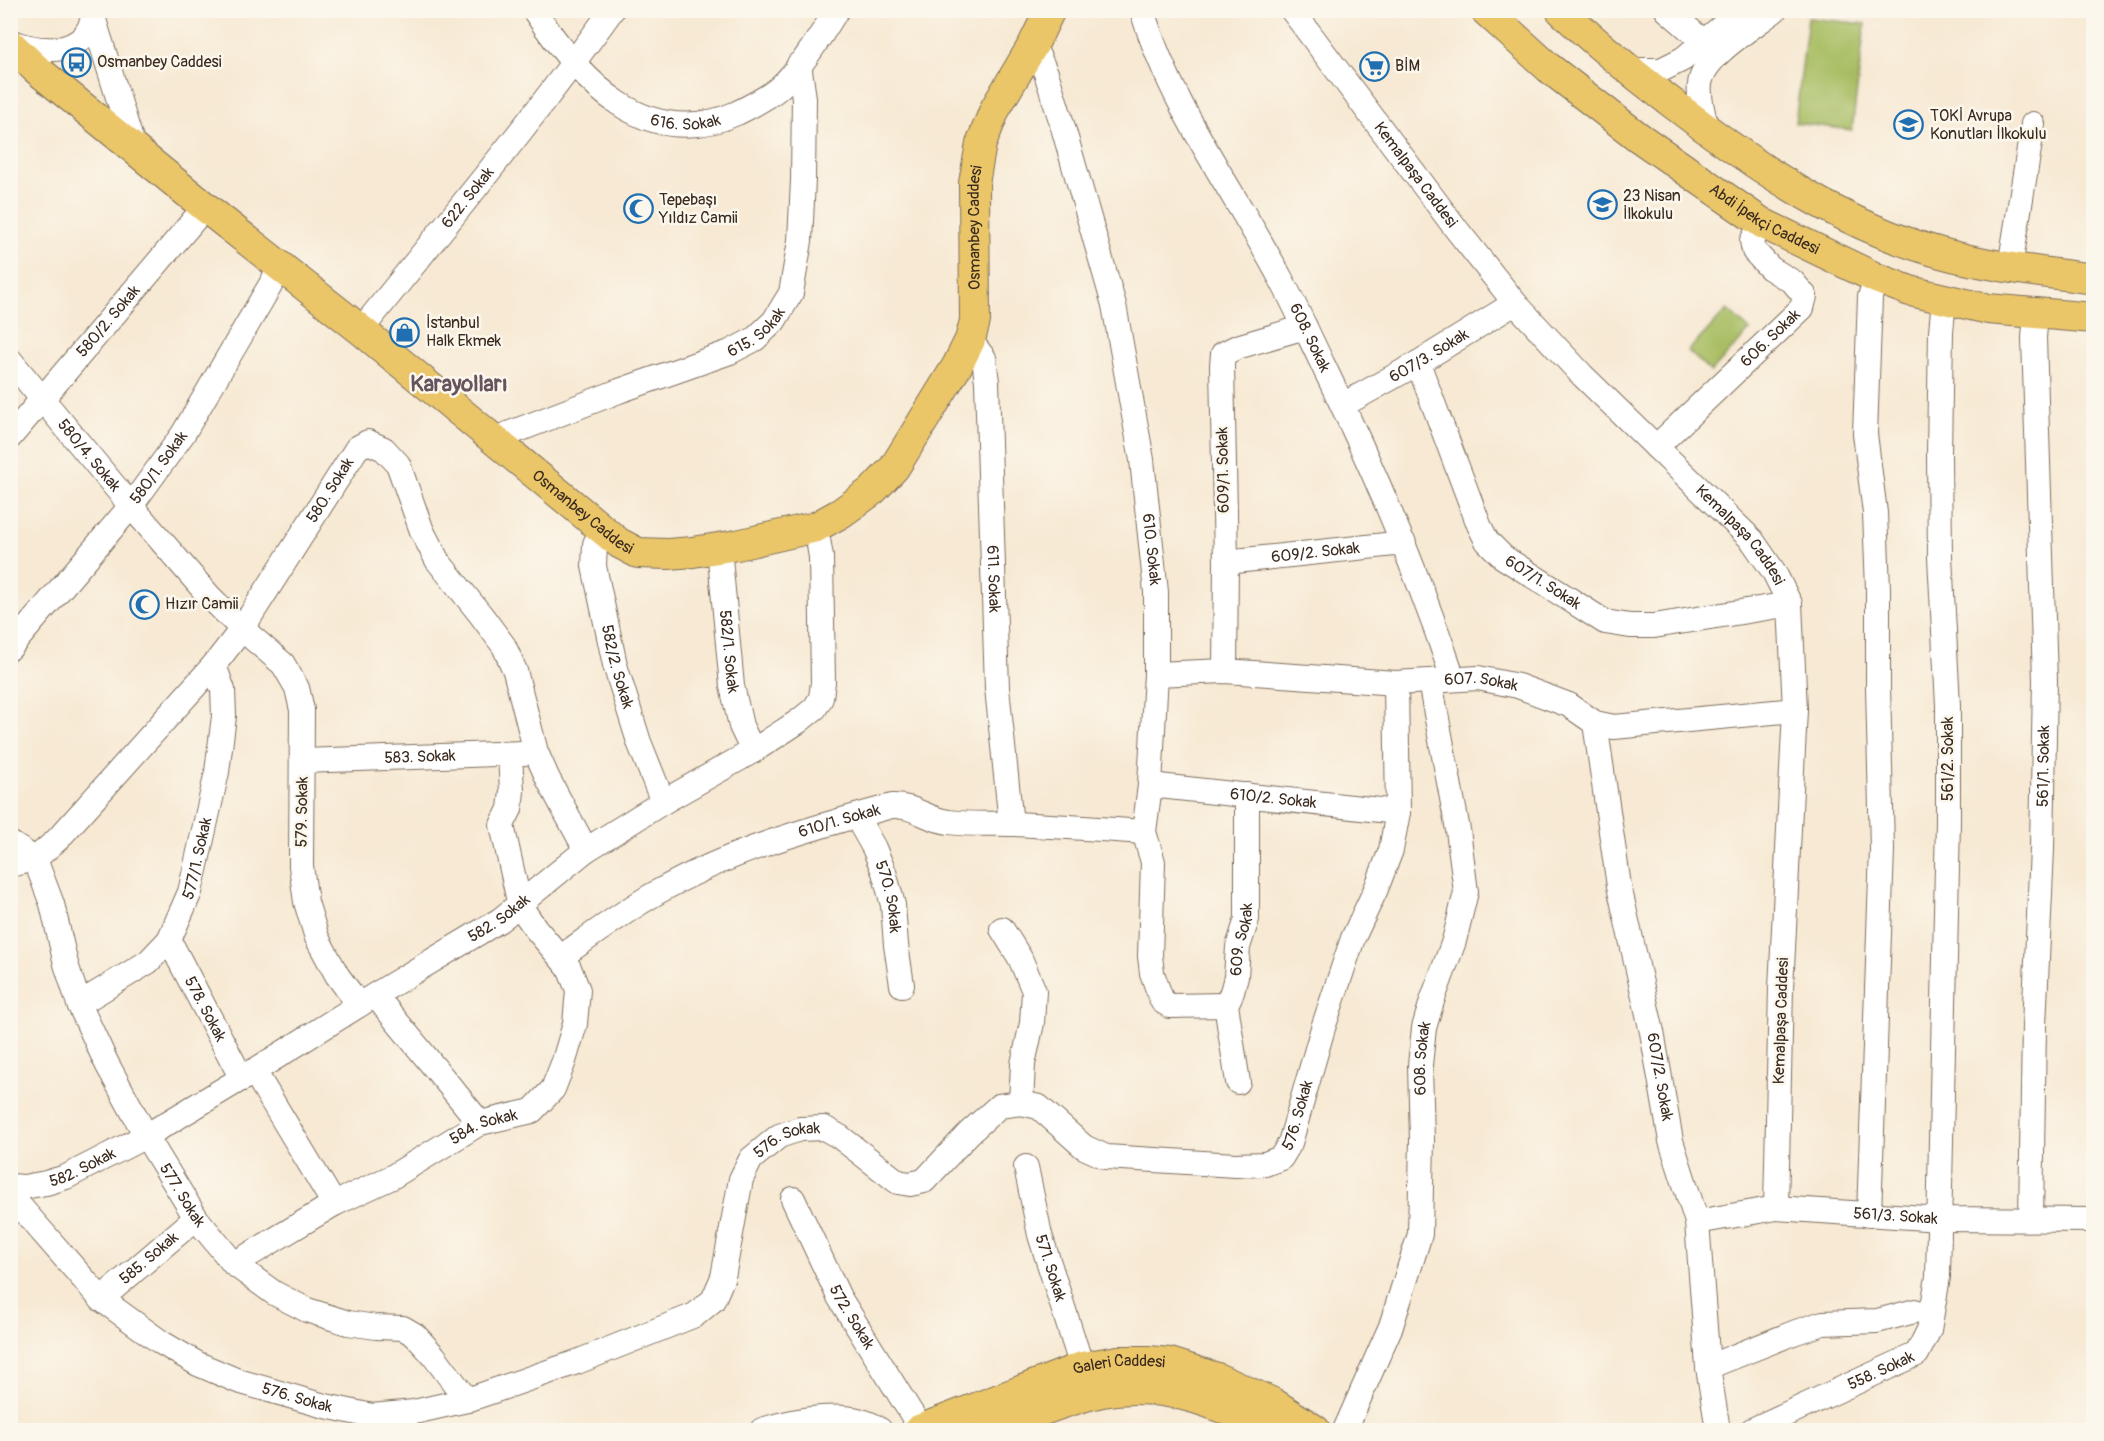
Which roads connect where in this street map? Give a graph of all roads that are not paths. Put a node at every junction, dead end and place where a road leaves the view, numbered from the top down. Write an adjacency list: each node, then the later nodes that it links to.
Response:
1 (534, 10): 16 (street, 616. Sokak)
2 (612, 10): 16 (street, 622. Sokak)
3 (837, 10): 17 (street, 616. Sokak)
4 (1050, 10): 14 (main road, Osmanbey Caddesi)
5 (1142, 10): 32 (street, 608. Sokak)
6 (1292, 10): 29 (street, Kemalpaşa Caddesi)
7 (1485, 10): 23 (main road, Abdi İpekçi Caddesi)
8 (1561, 10): 18 (main road)
9 (1667, 10): 15 (street)
10 (1742, 10): 15 (street)
11 (1775, 10): 15 (street)
12 (92, 14): 13 (street); 21 (street)
13 (10, 43): 21 (main road, Osmanbey Caddesi)
14 (1033, 45): 34 (main road, Osmanbey Caddesi); 53 (street, 610. Sokak)
15 (1710, 49): 18 (street); 20 (street)
16 (573, 64): 17 (street, 616. Sokak); 33 (street, 622. Sokak)
17 (799, 64): 40 (street, 615. Sokak)
18 (1629, 70): 20 (main road)
19 (2033, 124): 25 (street)
20 (1707, 130): 25 (main road)
21 (133, 146): 22 (main road, Osmanbey Caddesi)
22 (205, 207): 24 (main road, Osmanbey Caddesi); 37 (street, 580/2. Sokak)
23 (1762, 223): 26 (main road, Abdi İpekçi Caddesi); 41 (street, 606. Sokak)
24 (281, 267): 33 (main road, Osmanbey Caddesi); 42 (street, 580/1. Sokak)
25 (2010, 267): 27 (main road)
26 (1876, 278): 28 (main road, Abdi İpekçi Caddesi); 92 (street)
27 (2094, 279)
28 (1944, 300): 30 (main road, Abdi İpekçi Caddesi); 94 (street, 561/2. Sokak)
29 (1515, 303): 36 (street, 607/3. Sokak); 41 (street, Kemalpaşa Caddesi)
30 (2036, 313): 31 (main road, Abdi İpekçi Caddesi); 95 (street, 561/1. Sokak)
31 (2094, 318)
32 (1305, 327): 38 (street, 608. Sokak); 47 (street, 609/1. Sokak)
33 (362, 330): 40 (main road, Osmanbey Caddesi)
34 (970, 340): 43 (main road, Osmanbey Caddesi); 67 (street, 611. Sokak)
35 (10, 360): 37 (street, 580/4. Sokak)
36 (1418, 363): 38 (street, 607/3. Sokak); 48 (street, 607/1. Sokak)
37 (43, 400): 39 (street, 580/2. Sokak); 42 (street, 580/4. Sokak)
38 (1343, 405): 45 (street, 608. Sokak)
39 (10, 437)
40 (495, 439): 44 (main road, Osmanbey Caddesi)
41 (1656, 447): 48 (street, Kemalpaşa Caddesi)
42 (131, 506): 49 (street, 580/4. Sokak); 50 (street, 580/1. Sokak)
43 (816, 527): 46 (main road, Osmanbey Caddesi); 58 (street, 582. Sokak)
44 (602, 529): 46 (main road, Osmanbey Caddesi); 64 (street, 582/2. Sokak)
45 (1404, 543): 47 (street, 609/2. Sokak); 54 (street, 608. Sokak)
46 (719, 548): 58 (street, 582/1. Sokak)
47 (1226, 562): 52 (street, 609/1. Sokak)
48 (1790, 604): 56 (street, Kemalpaşa Caddesi)
49 (242, 629): 51 (street, 580. Sokak); 59 (street, 580. Sokak); 61 (street, 579. Sokak)
50 (10, 648)
51 (214, 664): 71 (street, 580. Sokak); 75 (street, 577/1. Sokak)
52 (1225, 671): 53 (street, 607. Sokak); 55 (street, 607. Sokak)
53 (1155, 674): 62 (street, 610. Sokak)
54 (1441, 680): 55 (street, 607. Sokak); 57 (street, 607. Sokak); 110 (street, 608. Sokak)
55 (1396, 683): 65 (street, 576. Sokak)
56 (1795, 710): 57 (street, 607. Sokak); 91 (street, Kemalpaşa Caddesi)
57 (1595, 723): 97 (street, 607/2. Sokak)
58 (753, 751): 64 (street, 582. Sokak)
59 (536, 752): 60 (street, 583. Sokak); 70 (street, 580. Sokak)
60 (510, 755): 61 (street, 583. Sokak); 73 (street)
61 (303, 762): 78 (street, 579. Sokak)
62 (1150, 785): 63 (street, 610/2. Sokak); 68 (street, 610. Sokak)
63 (1247, 795): 65 (street, 610/2. Sokak); 80 (street, 609. Sokak)
64 (663, 802): 70 (street, 582. Sokak)
65 (1398, 812): 83 (street, 576. Sokak)
66 (856, 816): 67 (street, 610/1. Sokak); 76 (street, 610/1. Sokak); 77 (street, 570. Sokak)
67 (1011, 824): 68 (street, 610/1. Sokak)
68 (1144, 832): 80 (street, 610. Sokak)
69 (10, 843): 71 (street)
70 (586, 850): 73 (street, 582. Sokak)
71 (35, 860): 72 (street); 79 (street, 577. Sokak)
72 (10, 865)
73 (520, 906): 76 (street, 584. Sokak); 78 (street, 582. Sokak)
74 (1002, 929): 83 (street)
75 (169, 940): 79 (street, 577/1. Sokak); 81 (street, 578. Sokak)
76 (561, 957): 84 (street, 584. Sokak)
77 (902, 985)
78 (367, 1000): 81 (street, 582. Sokak); 84 (street, 579. Sokak)
79 (79, 1004): 85 (street, 577. Sokak)
80 (1226, 1005): 82 (street, 609. Sokak)
81 (248, 1075): 85 (street, 582. Sokak); 90 (street, 578. Sokak)
82 (1238, 1082)
83 (1021, 1102): 103 (street, 576. Sokak)
84 (480, 1123): 90 (street, 584. Sokak)
85 (146, 1136): 87 (street, 582. Sokak); 93 (street, 577. Sokak)
86 (1026, 1167): 102 (street, 571. Sokak)
87 (10, 1186)
88 (10, 1195): 99 (street, 576. Sokak)
89 (793, 1199): 105 (street, 572. Sokak)
90 (334, 1204): 98 (street, 584. Sokak)
91 (1776, 1208): 92 (street, 561/3. Sokak); 97 (street, 561/3. Sokak)
92 (1869, 1215): 94 (street, 561/3. Sokak)
93 (196, 1218): 98 (street, 577. Sokak); 99 (street, 585. Sokak)
94 (1940, 1219): 95 (street, 561/3. Sokak); 112 (street, 558. Sokak)
95 (2031, 1219): 96 (street, 561/3. Sokak)
96 (2094, 1220)
97 (1697, 1222): 101 (street, 607/2. Sokak)
98 (234, 1264): 103 (street, 577. Sokak)
99 (101, 1299): 103 (street, 576. Sokak)
100 (1915, 1311): 101 (street)
101 (1708, 1366): 111 (street, 607/2. Sokak)
102 (1082, 1367): 105 (main road, Galeri Caddesi); 109 (main road, Galeri Caddesi)
103 (467, 1400)
104 (1007, 1428): 108 (main road, Galeri Caddesi)
105 (920, 1430)
106 (762, 1431): 107 (street)
107 (880, 1431)
108 (1268, 1431)
109 (1315, 1431)
110 (1345, 1431)
111 (1718, 1431)
112 (1752, 1431)

